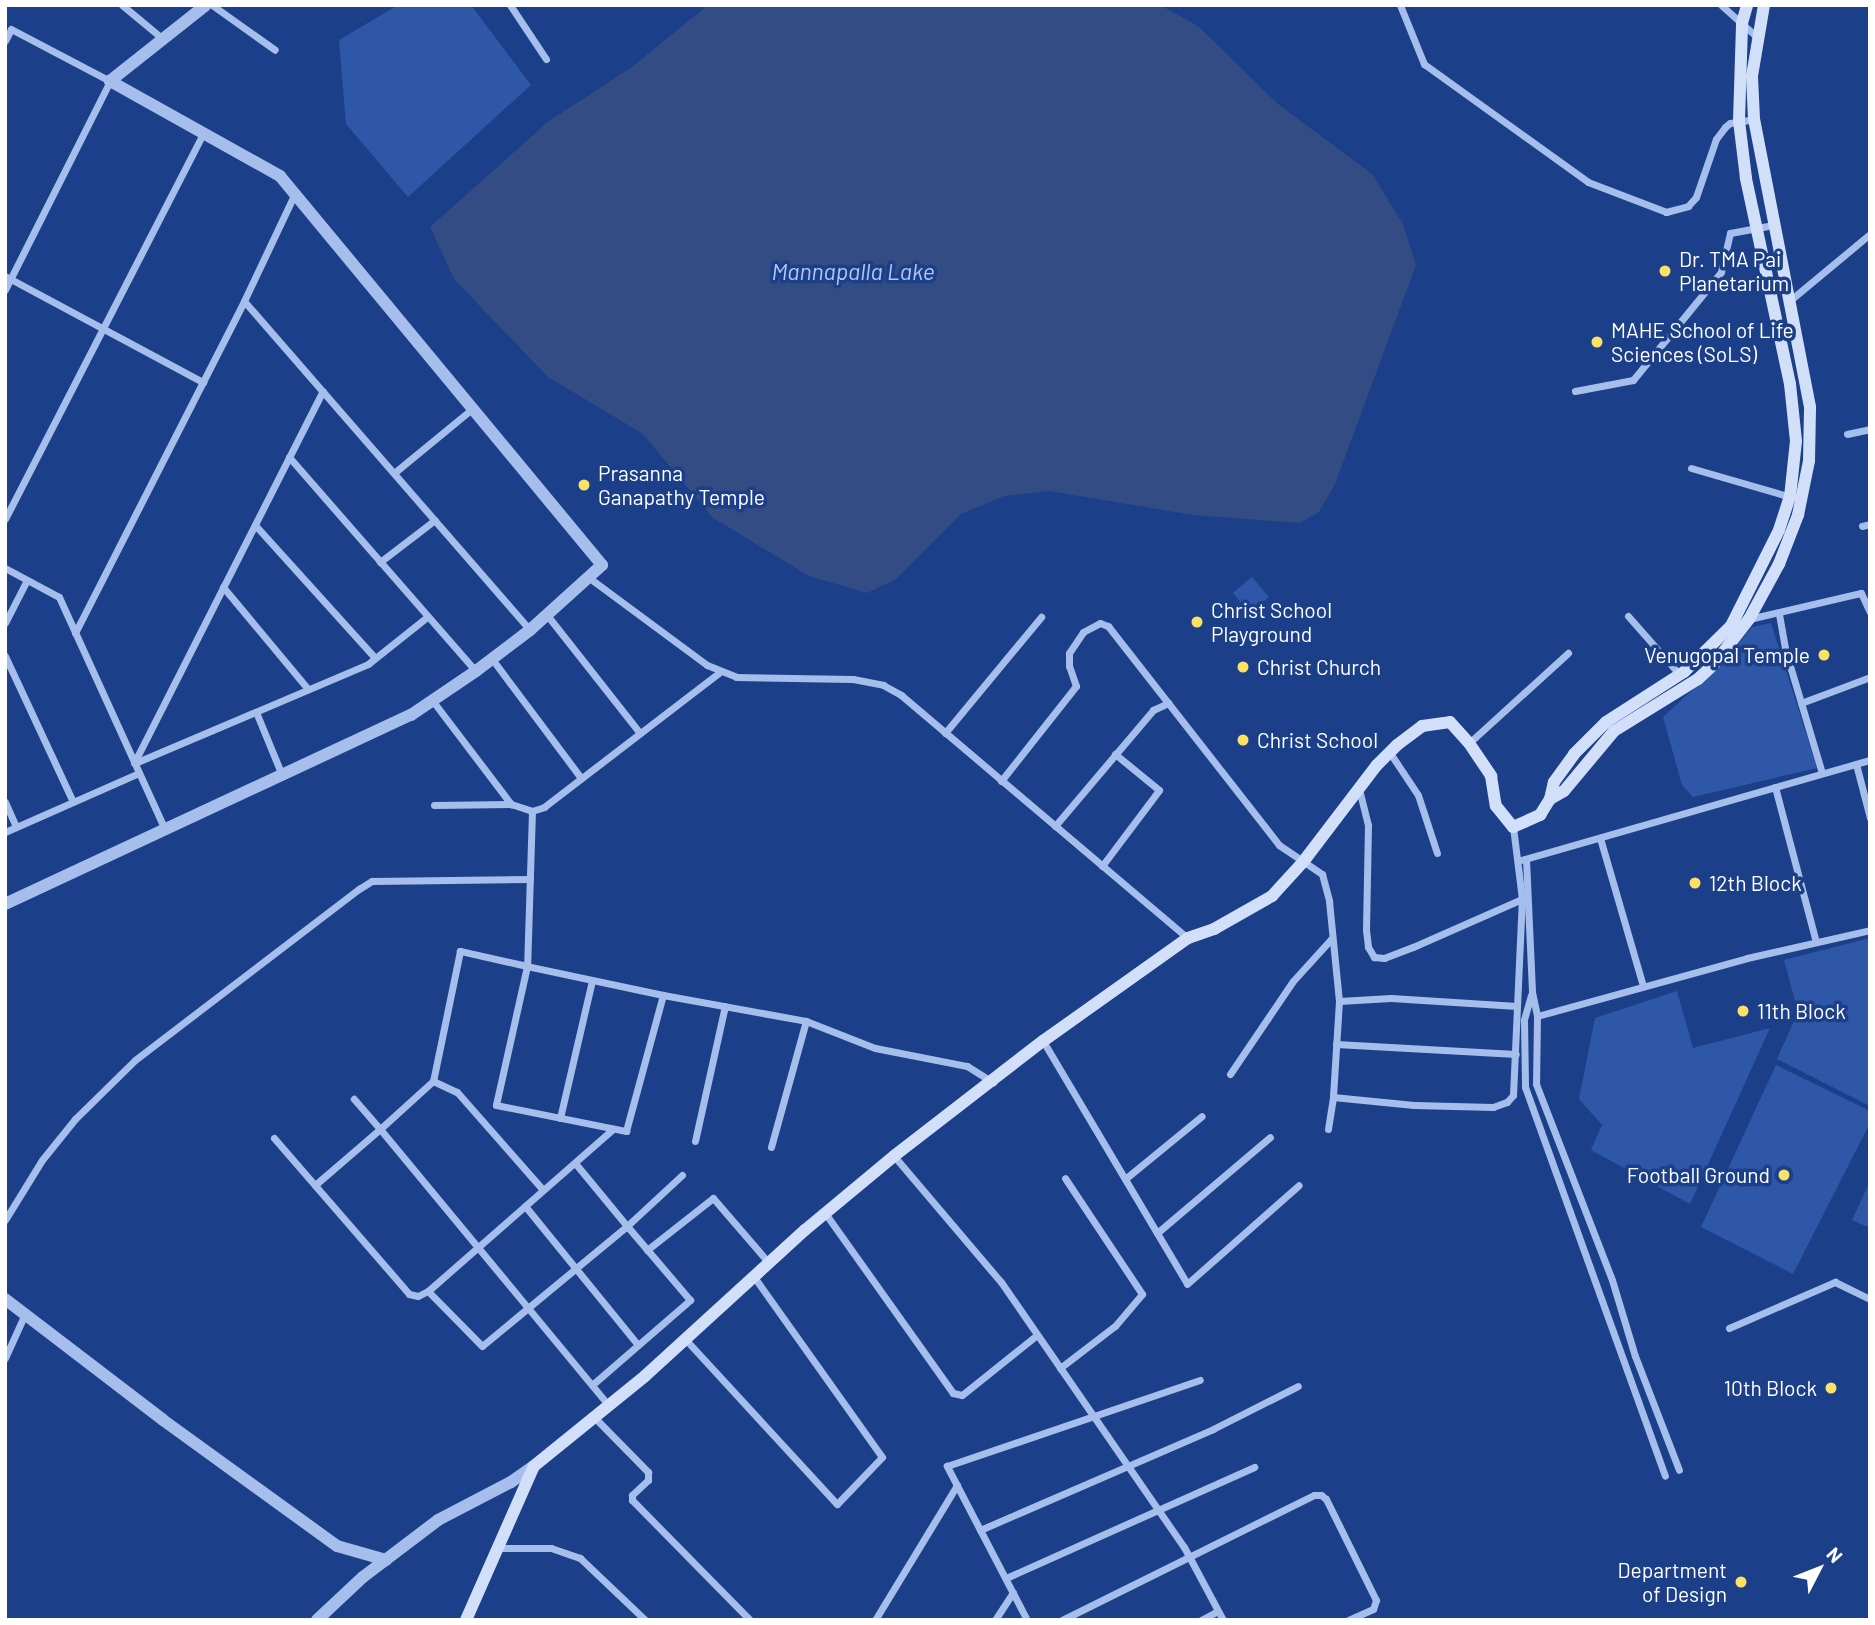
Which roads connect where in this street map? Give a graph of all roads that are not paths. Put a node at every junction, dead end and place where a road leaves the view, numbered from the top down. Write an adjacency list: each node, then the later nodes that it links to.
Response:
1 (122, 5): 12 (street)
2 (206, 5): 12 (street)
3 (212, 5): 14 (street)
4 (510, 5): 15 (street)
5 (1400, 5): 18 (street)
6 (1721, 5): 9 (street)
7 (1747, 5): 9 (main road)
8 (1764, 5): 11 (main road)
9 (1742, 23): 11 (street); 18 (main road)
10 (8, 27): 13 (street); 16 (street)
11 (1757, 37): 17 (main road)
12 (163, 39): 16 (street)
13 (5, 41)
14 (275, 50)
15 (546, 59)
16 (110, 81): 19 (street); 24 (street)
17 (1754, 119): 18 (street); 21 (main road)
18 (1739, 121): 22 (main road)
19 (203, 133): 20 (street); 28 (street)
20 (294, 195): 26 (street); 32 (street)
21 (1773, 225): 22 (street); 27 (main road)
22 (1757, 228): 31 (street); 38 (main road)
23 (1870, 234): 27 (street)
24 (8, 278): 25 (street); 28 (street)
25 (5, 290)
26 (244, 301): 29 (street); 30 (street)
27 (1788, 302): 38 (main road)
28 (103, 329): 29 (street); 39 (street)
29 (203, 382): 56 (street)
30 (323, 391): 35 (street); 37 (street)
31 (1575, 391)
32 (472, 409): 37 (street); 44 (street)
33 (1870, 429): 34 (street)
34 (1847, 434)
35 (289, 457): 41 (street); 42 (street)
36 (1691, 468): 38 (street)
37 (394, 473): 40 (street)
38 (1796, 498): 53 (main road); 63 (main road)
39 (5, 519)
40 (435, 520): 42 (street); 55 (street)
41 (255, 525): 46 (street); 59 (street)
42 (380, 562): 51 (street)
43 (5, 568): 45 (street)
44 (588, 578): 49 (street); 62 (street)
45 (27, 580): 54 (street); 56 (street)
46 (223, 587): 65 (street); 76 (street)
47 (1869, 608): 48 (street)
48 (1779, 614): 53 (street); 68 (street)
49 (547, 615): 55 (street); 70 (street)
50 (1628, 616): 63 (street)
51 (428, 617): 59 (street); 61 (street)
52 (1041, 617): 71 (street)
53 (1749, 619): 85 (main road)
54 (5, 623)
55 (530, 630): 60 (street)
56 (75, 633): 76 (street)
57 (1568, 653): 72 (street)
58 (5, 656): 87 (street)
59 (375, 658): 65 (street)
60 (492, 659): 61 (street); 81 (street)
61 (476, 671): 66 (street)
62 (721, 671): 70 (street); 71 (street)
63 (1680, 675): 85 (main road)
64 (1870, 677): 68 (street)
65 (308, 690): 69 (street)
66 (432, 700): 80 (street); 88 (street)
67 (1168, 703): 74 (street); 82 (street); 100 (street)
68 (1801, 703): 79 (street)
69 (256, 712): 76 (street); 80 (street)
70 (640, 733): 81 (street)
71 (945, 733): 82 (street)
72 (1469, 743): 73 (main road); 94 (main road)
73 (1390, 752): 84 (main road); 98 (street)
74 (1115, 754): 92 (street); 101 (street)
75 (1870, 760): 77 (street)
76 (134, 763): 78 (street)
77 (1856, 764): 79 (street); 91 (street)
78 (139, 773): 87 (street); 95 (street)
79 (1822, 773): 83 (street)
80 (282, 775): 95 (street)
81 (581, 778): 90 (street)
82 (1001, 780): 92 (street)
83 (1775, 787): 97 (street); 108 (street)
84 (1359, 789): 100 (main road); 103 (street)
85 (1550, 799): 94 (main road)
86 (5, 802): 93 (street)
87 (73, 802): 93 (street)
88 (511, 804): 89 (street); 90 (street)
89 (434, 805)
90 (532, 811): 102 (street)
91 (1870, 818)
92 (1055, 826): 101 (street)
93 (16, 827): 96 (street)
94 (1513, 827): 99 (street)
95 (164, 830): 104 (street)
96 (5, 832)
97 (1600, 838): 99 (street); 111 (street)
98 (1437, 853)
99 (1522, 860): 103 (street); 112 (street)
100 (1303, 862): 106 (main road); 107 (street)
101 (1102, 866): 106 (street)
102 (530, 879): 109 (street); 146 (street)
103 (1522, 899): 116 (street)
104 (5, 904)
105 (1870, 930): 108 (street)
106 (1188, 938): 119 (main road)
107 (1332, 938): 114 (street); 122 (street)
108 (1816, 942): 111 (street)
109 (527, 967): 110 (street); 123 (street); 128 (street)
110 (592, 981): 113 (street); 128 (street)
111 (1643, 986): 117 (street)
112 (1532, 992): 117 (street); 175 (street)
113 (663, 995): 115 (street); 130 (street)
114 (1339, 1001): 116 (street); 120 (street)
115 (724, 1006): 118 (street); 134 (street)
116 (1517, 1006): 121 (street)
117 (1538, 1016): 174 (street)
118 (806, 1021): 124 (street); 135 (street)
119 (1043, 1041): 124 (main road); 140 (street)
120 (1336, 1044): 121 (street); 125 (street)
121 (1516, 1055): 125 (street)
122 (1230, 1074)
123 (433, 1081): 129 (street); 143 (street)
124 (994, 1082): 136 (main road)
125 (1333, 1097): 131 (street)
126 (354, 1099): 129 (street)
127 (1202, 1116): 140 (street)
128 (560, 1118): 130 (street)
129 (380, 1129): 141 (street); 149 (street)
130 (613, 1129): 137 (street)
131 (1328, 1129)
132 (1270, 1137): 148 (street)
133 (274, 1138): 141 (street)
134 (695, 1141)
135 (771, 1147)
136 (894, 1156): 145 (main road); 160 (street)
137 (575, 1163): 143 (street); 147 (street)
138 (682, 1175): 147 (street)
139 (1065, 1178): 164 (street)
140 (1125, 1179): 148 (street)
141 (315, 1185): 154 (street)
142 (1299, 1185): 148 (street)
143 (543, 1190): 144 (street)
144 (525, 1206): 149 (street); 152 (street)
145 (825, 1213): 151 (main road); 160 (street)
146 (5, 1220)
147 (627, 1226): 150 (street); 152 (street)
148 (1157, 1233)
149 (478, 1248): 154 (street); 157 (street)
150 (647, 1250): 151 (street); 162 (street)
151 (770, 1264): 153 (main road)
152 (575, 1269): 157 (street); 162 (street)
153 (755, 1278): 161 (main road); 161 (street)
154 (428, 1291): 157 (street)
155 (5, 1299): 158 (street)
156 (1870, 1299): 159 (street)
157 (528, 1308): 166 (street)
158 (25, 1314): 163 (street); 181 (street)
159 (1729, 1328)
160 (1037, 1335): 164 (street)
161 (686, 1340): 168 (main road)
162 (638, 1345): 166 (street)
163 (5, 1358)
164 (1060, 1368): 169 (street)
165 (1200, 1380): 169 (street)
166 (592, 1385): 168 (street)
167 (1298, 1386): 171 (street)
168 (609, 1406): 170 (main road)
169 (1092, 1415): 171 (street); 176 (street)
170 (595, 1418): 172 (main road); 188 (street)
171 (1127, 1465): 177 (street); 178 (street)
172 (534, 1466): 179 (main road); 181 (street)
173 (1254, 1467): 177 (street)
174 (1679, 1471)
175 (1665, 1476)
176 (957, 1485): 178 (street); 189 (street)
177 (1157, 1509): 180 (street); 182 (street)
178 (980, 1530): 182 (street)
179 (497, 1548): 186 (main road); 187 (street)
180 (1189, 1556): 184 (street); 192 (street); 195 (street)
181 (386, 1560): 185 (street)
182 (1006, 1578): 183 (street)
183 (1013, 1592): 190 (street); 191 (street)
184 (1218, 1611): 193 (street); 194 (street)
185 (317, 1620)
186 (466, 1620)
187 (645, 1620)
188 (750, 1620)
189 (875, 1620)
190 (995, 1620)
191 (1027, 1620)
192 (1062, 1620)
193 (1201, 1620)
194 (1223, 1620)
195 (1348, 1620)

